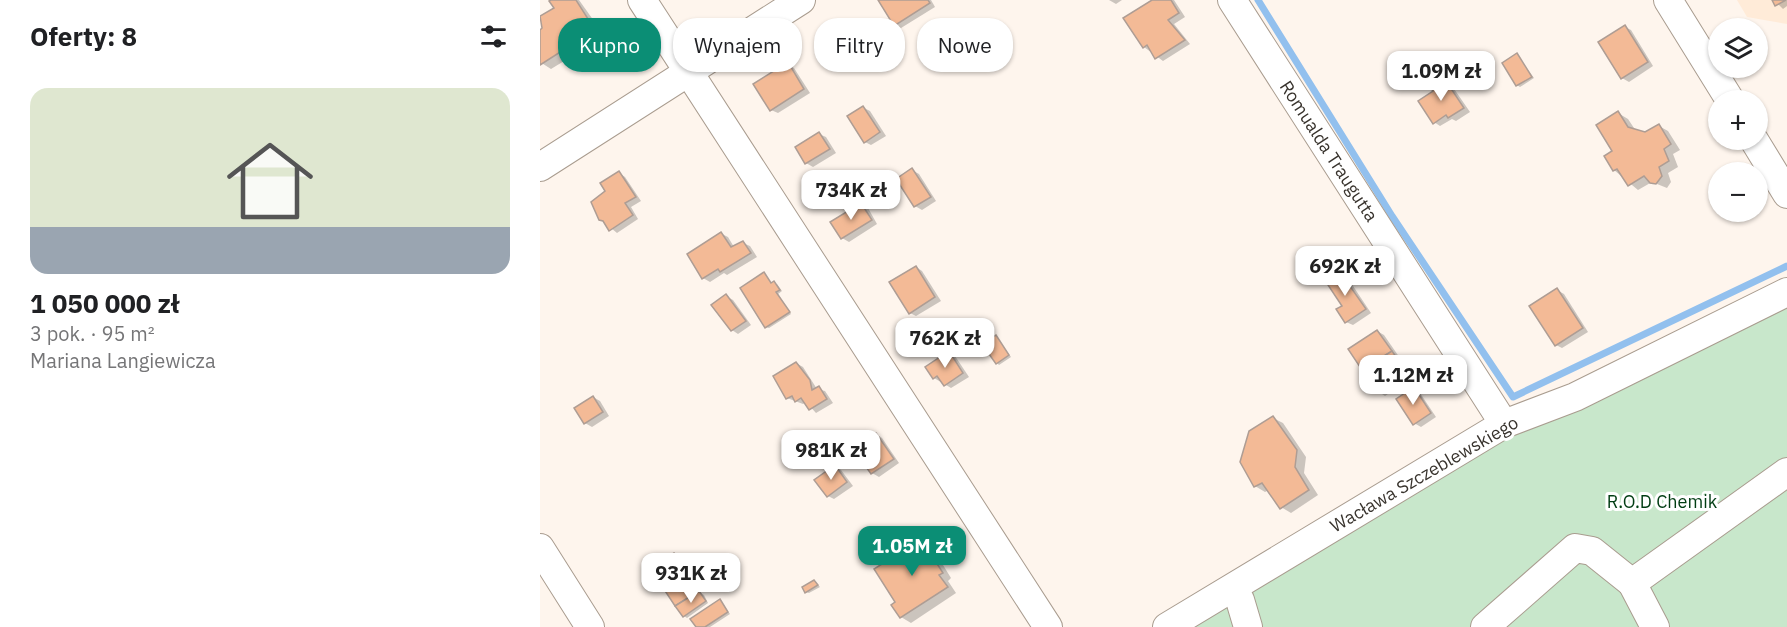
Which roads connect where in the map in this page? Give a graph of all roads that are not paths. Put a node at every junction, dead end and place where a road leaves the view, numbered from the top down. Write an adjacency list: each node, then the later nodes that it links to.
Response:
1 (642, 0): 5 (street)
2 (801, 0): 5 (street)
3 (1232, 0): 12 (street, Romualda Traugutta)
4 (1668, 0): 6 (street)
5 (688, 73): 8 (street); 18 (street)
6 (1724, 90)
7 (1760, 150): 9 (street)
8 (540, 167)
9 (1787, 194)
10 (1787, 292): 12 (street, Wacława Szczeblewskiego)
11 (1787, 312): 16 (street)
12 (1504, 424): 19 (street, Wacława Szczeblewskiego)
13 (1787, 472): 15 (street)
14 (540, 548): 17 (street)
15 (1632, 583): 21 (street); 22 (street)
16 (1244, 614): 20 (street)
17 (590, 627)
18 (1048, 627)
19 (1167, 627)
20 (1196, 627)
21 (1485, 627)
22 (1655, 627)

